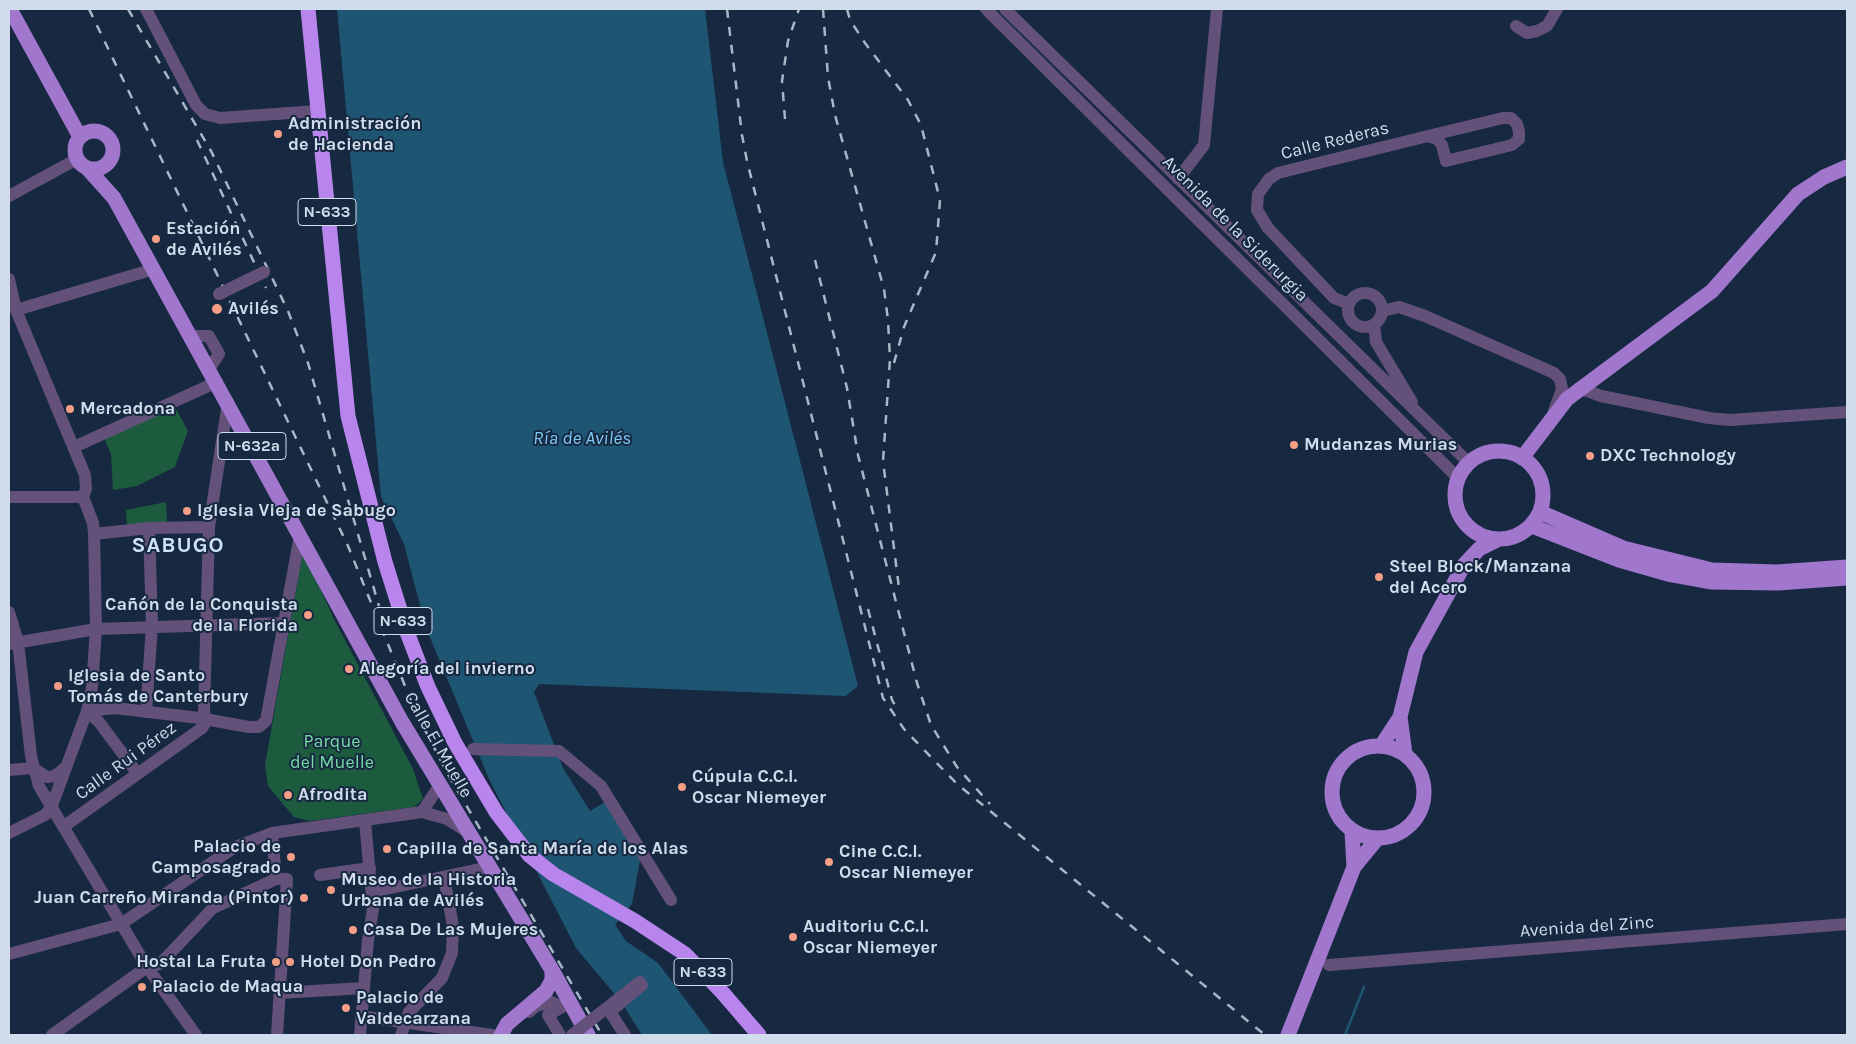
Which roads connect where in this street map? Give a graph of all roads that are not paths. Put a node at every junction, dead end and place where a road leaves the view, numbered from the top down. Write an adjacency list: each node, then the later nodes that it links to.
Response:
1 (10, 9): 10 (main road, N-632a)
2 (146, 9): 9 (street)
3 (308, 9): 9 (highway, N-633)
4 (986, 9): 35 (street, Avenida de la Siderurgia)
5 (1005, 9): 15 (street, Avenida de la Siderurgia)
6 (1218, 9): 15 (street)
7 (1557, 9): 8 (street)
8 (1516, 26)
9 (317, 111): 108 (highway, N-633)
10 (87, 134): 12 (main road, N-632a); 13 (main road)
11 (1428, 136): 11 (street, Calle Rederas); 22 (street, Calle Rederas)
12 (111, 160): 13 (main road); 17 (main road, N-632a)
13 (82, 163): 16 (street); 17 (main road, N-632a)
14 (1847, 167): 27 (main road)
15 (1178, 179): 30 (street, Avenida de la Siderurgia)
16 (9, 196)
17 (114, 198): 18 (main road, N-632a)
18 (154, 269): 23 (street); 26 (main road, N-632a)
19 (264, 272): 21 (street, bridge)
20 (9, 279): 23 (street)
21 (219, 294)
22 (1349, 304): 24 (street); 25 (street)
23 (16, 310): 32 (street)
24 (1382, 311): 25 (street); 31 (street)
25 (1374, 324): 30 (street)
26 (213, 375): 28 (main road, N-632a); 32 (street)
27 (1579, 388): 29 (street); 31 (main road)
28 (228, 402): 40 (street); 44 (main road, N-632a)
29 (1847, 412)
30 (1418, 413): 34 (street, Avenida de la Siderurgia)
31 (1548, 425): 33 (main road)
32 (74, 447): 37 (street)
33 (1522, 458): 34 (main road); 38 (main road)
34 (1468, 462): 35 (main road)
35 (1457, 477): 41 (main road)
36 (9, 497): 37 (street)
37 (83, 497): 43 (street)
38 (1540, 512): 39 (main road); 47 (main road)
39 (1532, 526): 45 (main road); 48 (main road)
40 (209, 527): 42 (street); 51 (street)
41 (1468, 527): 45 (main road); 46 (main road)
42 (149, 528): 43 (street); 52 (street)
43 (94, 534): 53 (street)
44 (300, 534): 50 (street); 66 (main road, Calle El Muelle / N-632a)
45 (1498, 539): 46 (main road)
46 (1464, 565): 57 (main road)
47 (1847, 567)
48 (1847, 578)
49 (9, 612): 54 (street)
50 (284, 623): 51 (street); 58 (street)
51 (208, 624): 52 (street); 58 (street)
52 (152, 626): 53 (street); 56 (street)
53 (96, 629): 54 (street); 55 (street)
54 (13, 643): 63 (street)
55 (87, 711): 56 (street); 62 (street); 65 (street)
56 (146, 712): 58 (street)
57 (1400, 717): 59 (main road); 61 (main road)
58 (207, 720): 65 (street, Calle Rui Pérez)
59 (1381, 746): 61 (main road); 71 (main road)
60 (473, 749): 83 (street)
61 (1405, 754): 75 (main road)
62 (66, 767): 63 (street); 67 (street)
63 (33, 768): 64 (street); 67 (street)
64 (9, 770)
65 (137, 773): 70 (street, Calle Rui Pérez)
66 (439, 786): 68 (street); 74 (main road, Calle El Muelle / N-632a)
67 (51, 808): 70 (street); 72 (street)
68 (422, 812): 69 (street); 74 (street)
69 (365, 821): 73 (street); 78 (street)
70 (63, 827): 84 (street)
71 (1352, 831): 75 (main road); 77 (main road)
72 (9, 833)
73 (272, 833): 81 (street); 84 (street)
74 (469, 834): 76 (main road, Calle El Muelle / N-632a)
75 (1377, 839): 77 (main road)
76 (489, 867): 80 (street); 89 (main road, Calle El Muelle / N-632a)
77 (1354, 867): 109 (main road)
78 (370, 868): 79 (street); 90 (street)
79 (320, 875)
80 (444, 877): 82 (street); 96 (street)
81 (282, 879): 88 (street); 91 (street)
82 (372, 892)
83 (671, 900)
84 (122, 924): 86 (street); 88 (street)
85 (1847, 924): 87 (street, Avenida del Zinc)
86 (9, 954)
87 (1329, 965)
88 (147, 967): 97 (street); 98 (street)
89 (552, 970): 92 (main road); 94 (main road, Calle El Muelle)
90 (364, 988): 91 (street); 93 (street)
91 (279, 993): 99 (street)
92 (539, 998): 94 (main road); 102 (main road)
93 (361, 1016): 96 (street); 100 (street)
94 (577, 1016): 106 (main road, Calle El Muelle)
95 (621, 1020): 107 (street)
96 (403, 1029): 101 (street)
97 (52, 1035)
98 (196, 1035)
99 (277, 1035)
100 (360, 1035)
101 (494, 1035): 102 (street)
102 (501, 1035)
103 (508, 1035): 104 (street)
104 (560, 1035)
105 (572, 1035): 107 (street, bridge)
106 (588, 1035)
107 (626, 1035)
108 (759, 1035)
109 (1288, 1035)

